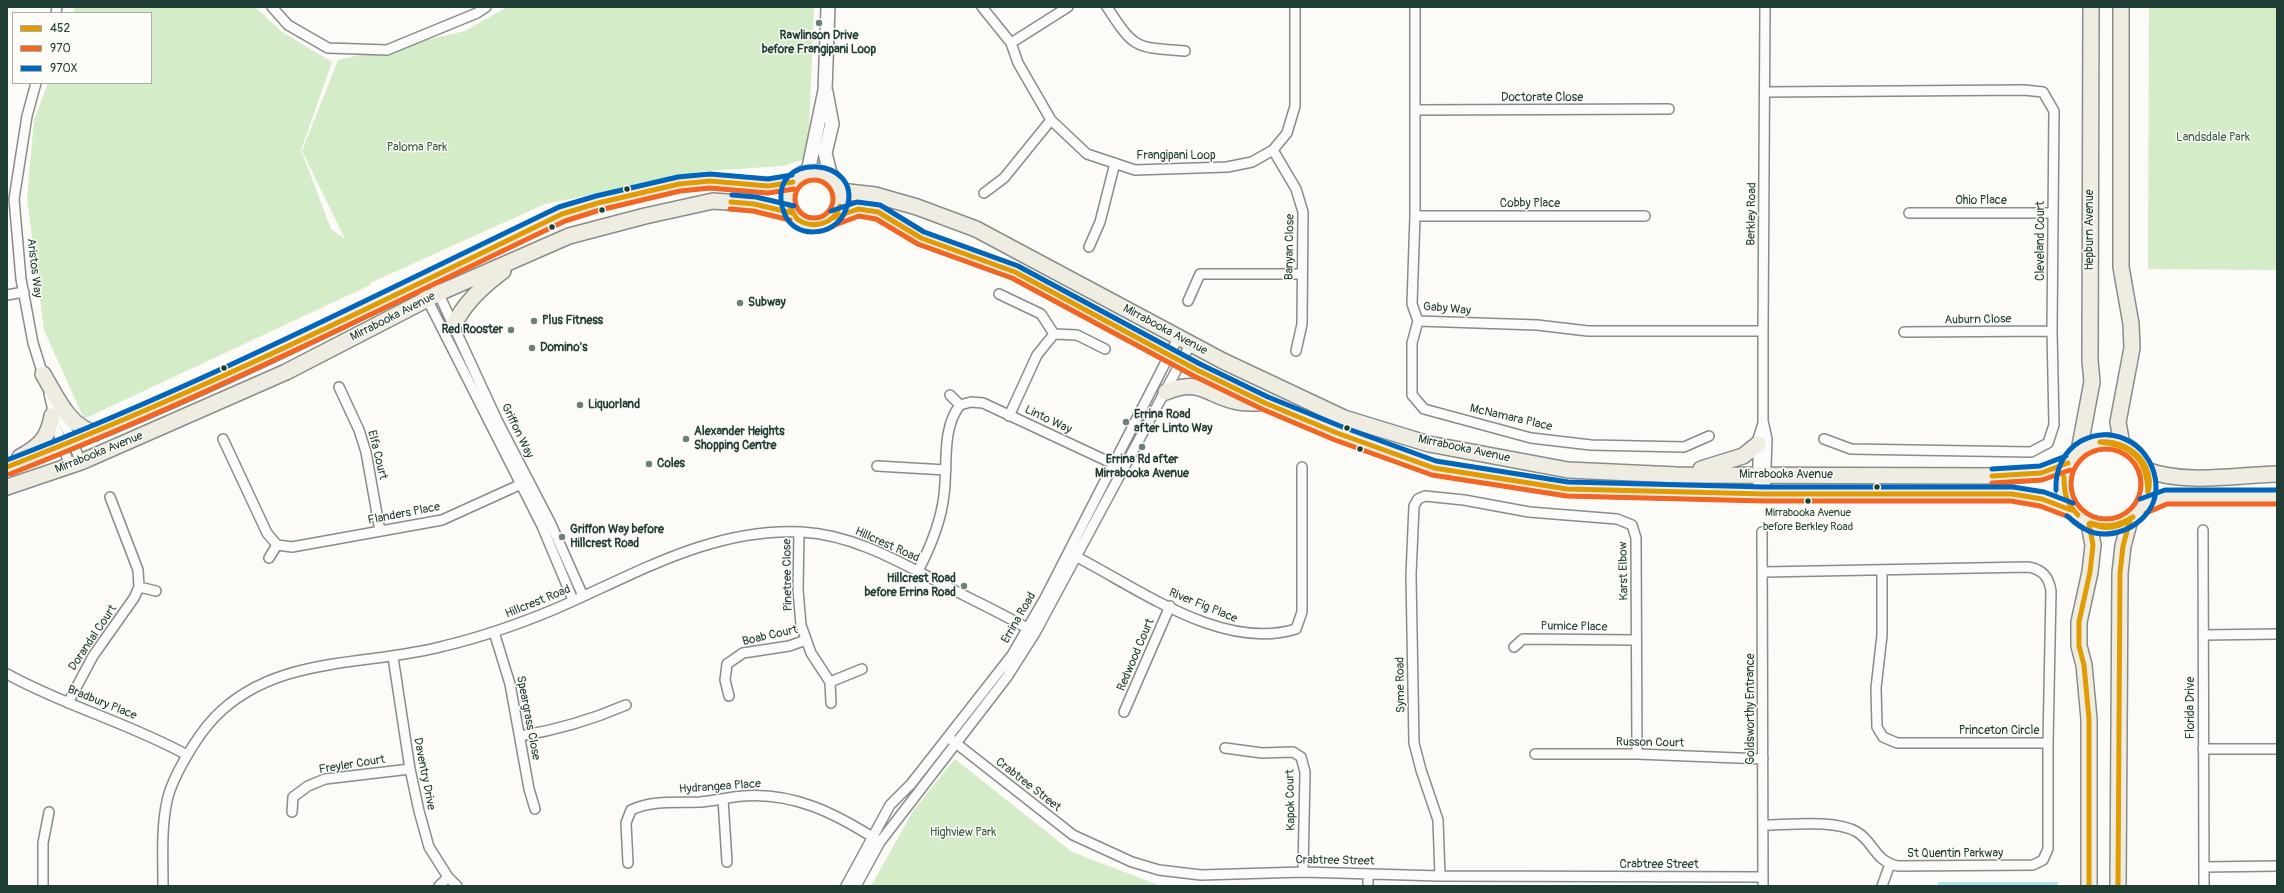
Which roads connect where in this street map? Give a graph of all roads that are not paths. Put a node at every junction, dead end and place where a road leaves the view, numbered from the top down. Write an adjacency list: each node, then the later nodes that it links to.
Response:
1 (272, 7): 2 (street)
2 (486, 7)
3 (828, 7): 15 (street)
4 (982, 7): 12 (street, Frangipani Loop)
5 (1068, 7): 12 (street)
6 (1107, 7): 13 (street)
7 (1295, 7): 20 (street, Frangipani Loop)
8 (1415, 7): 18 (street, Gaby Way)
9 (1765, 7): 16 (street, Berkley Road)
10 (2091, 7): 69 (main road, Hepburn Avenue)
11 (2122, 7): 68 (main road)
12 (1011, 43): 19 (street, Frangipani Loop)
13 (1185, 51)
14 (36, 84): 25 (street, Aristos Way)
15 (826, 90): 22 (street); 23 (street)
16 (1765, 92): 30 (street, Cleveland Court); 45 (street, Berkley Road)
17 (1669, 109): 18 (street, Doctorate Close)
18 (1415, 110): 31 (street, Gaby Way)
19 (1051, 120): 21 (street, Frangipani Loop); 27 (street)
20 (1273, 150): 21 (street, Frangipani Loop); 36 (street, Banyan Close)
21 (1115, 163): 34 (street)
22 (808, 172): 23 (main road); 24 (main road, Mirrabooka Avenue)
23 (831, 177): 26 (main road)
24 (793, 182): 28 (main road); 37 (main road, Mirrabooka Avenue)
25 (12, 183): 38 (street, Aristos Way)
26 (840, 191): 33 (main road); 49 (main road, Mirrabooka Avenue)
27 (984, 193)
28 (792, 213): 33 (main road, Mirrabooka Avenue); 35 (main road, Mirrabooka Avenue)
29 (1909, 213): 30 (street, Ohio Place)
30 (2053, 213): 46 (street, Cleveland Court)
31 (1415, 216): 32 (street, Cobby Place); 43 (street, Gaby Way)
32 (1645, 216)
33 (833, 218): 52 (main road, Mirrabooka Avenue)
34 (1089, 246)
35 (524, 256): 41 (main road, Mirrabooka Avenue); 44 (main road)
36 (1301, 274): 42 (street); 51 (street, Banyan Close)
37 (425, 280): 41 (street, Griffon Way); 41 (street, Griffon Way); 62 (main road, Mirrabooka Avenue)
38 (24, 292): 40 (street); 53 (street, Aristos Way)
39 (999, 294): 48 (street)
40 (7, 295)
41 (433, 297): 44 (street, Griffon Way); 70 (main road, Mirrabooka Avenue); 81 (street, Griffon Way)
42 (1188, 301)
43 (1418, 321): 45 (street, Gaby Way); 63 (street, McNamara Place)
44 (454, 325): 81 (street, Griffon Way)
45 (1763, 331): 61 (street, Berkley Road)
46 (2052, 331): 47 (street, Auburn Close); 65 (street, Cleveland Court)
47 (1904, 332)
48 (1054, 334): 50 (street); 60 (street)
49 (1184, 341): 52 (street, Errina Road); 52 (street, Errina Road); 78 (main road, Mirrabooka Avenue)
50 (1105, 350)
51 (1296, 351)
52 (1176, 359): 55 (street, Errina Road); 57 (main road, Mirrabooka Avenue); 74 (street, Errina Road)
53 (43, 374): 59 (street, Aristos Way); 62 (main road)
54 (339, 387): 92 (street, Elfa Court)
55 (1166, 392): 57 (main road); 74 (street, Errina Road)
56 (950, 395): 58 (street)
57 (1265, 403): 83 (main road, Mirrabooka Avenue)
58 (960, 405): 60 (street, Linto Way); 76 (street)
59 (52, 411): 67 (street, Aristos Way); 72 (main road)
60 (1010, 416): 74 (street, Linto Way)
61 (1763, 421): 66 (street, Berkley Road); 80 (street, Berkley Road)
62 (95, 433): 67 (main road, Mirrabooka Avenue)
63 (1709, 436)
64 (223, 439): 95 (street)
65 (1824, 439)
66 (1758, 444): 78 (main road); 80 (street, Berkley Road)
67 (68, 445): 70 (street, Aristos Way); 72 (main road, Mirrabooka Avenue)
68 (2122, 445): 69 (main road); 77 (main road)
69 (2079, 451): 71 (main road)
70 (75, 464): 82 (main road, Mirrabooka Avenue)
71 (2068, 464): 80 (main road, Mirrabooka Avenue); 88 (main road)
72 (7, 466)
73 (877, 466): 76 (street)
74 (1119, 467): 96 (street, Errina Road)
75 (1302, 467): 105 (street, River Fig Place)
76 (946, 470): 99 (street)
77 (2146, 470): 79 (main road); 87 (main road)
78 (1677, 474): 80 (main road, Mirrabooka Avenue)
79 (2277, 474)
80 (1762, 475): 83 (street, Berkley Road)
81 (525, 483): 92 (street, Flanders Place); 103 (street, Griffon Way); 104 (street, Griffon Way)
82 (7, 487)
83 (1762, 494): 88 (main road, Mirrabooka Avenue)
84 (1425, 496): 111 (street, Karst Elbow); 147 (street, Syme Road)
85 (110, 497): 101 (street)
86 (2277, 497): 87 (main road)
87 (2143, 506): 89 (main road)
88 (2071, 510): 90 (main road)
89 (2130, 520): 90 (main road); 159 (main road)
90 (2089, 524): 158 (main road)
91 (2203, 530): 109 (street, Florida Drive)
92 (380, 531): 95 (street, Flanders Place)
93 (799, 532): 99 (street, Hillcrest Road); 103 (street, Hillcrest Road); 110 (street, Pinetree Close)
94 (1762, 532): 100 (street, Goldsworthy Entrance)
95 (278, 545): 97 (street)
96 (1072, 555): 105 (street, River Fig Place); 106 (street, Errina Road)
97 (269, 558)
98 (1882, 570): 100 (street, Princeton Circle); 124 (street, Princeton Circle); 124 (street, Princeton Circle)
99 (918, 571): 106 (street, Hillcrest Road)
100 (1764, 572): 131 (street, Goldsworthy Entrance)
101 (139, 587): 102 (street); 118 (street, Dorandal Court)
102 (156, 591)
103 (583, 596): 104 (street, Hillcrest Road)
104 (573, 600): 107 (street, Hillcrest Road)
105 (1170, 606): 121 (street, Redwood Court)
106 (1031, 631): 123 (street, Errina Road)
107 (494, 632): 113 (street, Hillcrest Road); 122 (street, Speargrass Close)
108 (2277, 634): 109 (street)
109 (2203, 635): 126 (street, Florida Drive)
110 (806, 640): 116 (street, Pinetree Close); 117 (street, Boab Court)
111 (1636, 640): 112 (street, Pumice Place); 129 (street, Karst Elbow)
112 (1514, 647)
113 (393, 657): 130 (street, Hillcrest Road); 132 (street, Daventry Drive)
114 (862, 669): 116 (street)
115 (7, 674): 118 (street, Bradbury Place)
116 (830, 682): 119 (street)
117 (729, 696)
118 (68, 703): 130 (street, Bradbury Place)
119 (831, 703)
120 (626, 705): 122 (street)
121 (1124, 712)
122 (520, 736): 134 (street, Speargrass Close)
123 (952, 740): 138 (street, Errina Road); 139 (street, Errina Road); 145 (street, Crabtree Street)
124 (2048, 743): 142 (street, St Quentin Parkway)
125 (1225, 748): 145 (street, Kapok Court)
126 (2203, 749): 127 (street); 144 (street, Florida Drive)
127 (2277, 749)
128 (1535, 754): 129 (street, Russon Court)
129 (1637, 754): 131 (street, Russon Court)
130 (187, 755): 151 (street, Hillcrest Road)
131 (1763, 759): 137 (street, Goldsworthy Entrance)
132 (410, 769): 136 (street, Freyler Court); 148 (street, Daventry Drive)
133 (723, 798): 138 (street, Hydrangea Place); 140 (street); 141 (street, Hydrangea Place)
134 (535, 809)
135 (49, 812): 150 (street)
136 (292, 812)
137 (1763, 825): 142 (street, St Quentin Parkway); 149 (street, Goldsworthy Entrance)
138 (871, 837): 139 (street, Hydrangea Place); 154 (street, Errina Road)
139 (880, 842): 155 (street, Errina Road)
140 (727, 862)
141 (628, 863)
142 (1890, 864): 157 (street)
143 (2277, 866): 144 (street)
144 (2204, 867): 160 (street, Florida Drive)
145 (1303, 872): 146 (street, Crabtree Street)
146 (1368, 874): 147 (street, Crabtree Street); 156 (street)
147 (1440, 876): 149 (street, Crabtree Street)
148 (448, 877): 152 (street); 153 (street, Daventry Drive)
149 (1763, 882)
150 (43, 886)
151 (163, 886)
152 (439, 886)
153 (457, 886)
154 (846, 886)
155 (856, 886)
156 (1368, 886)
157 (1882, 886)
158 (2089, 886)
159 (2118, 886)
160 (2204, 886)

